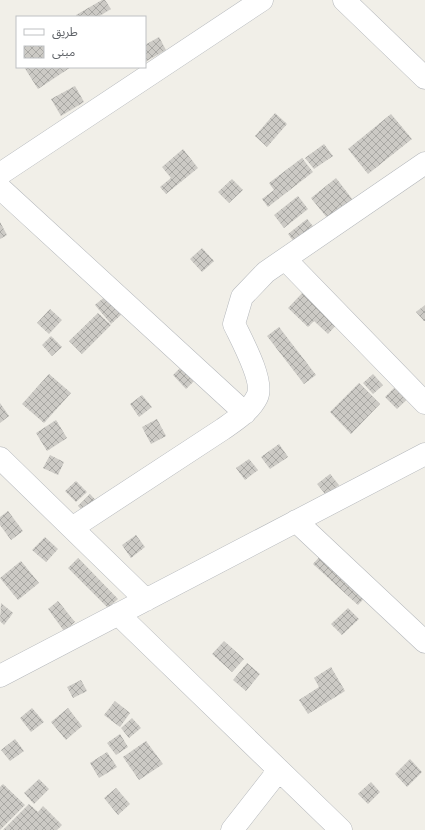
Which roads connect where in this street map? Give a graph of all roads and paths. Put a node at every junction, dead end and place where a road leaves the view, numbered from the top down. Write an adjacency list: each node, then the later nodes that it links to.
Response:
1 (262, 0): 5 (street)
2 (344, 0): 3 (street)
3 (425, 78)
4 (425, 163): 7 (street)
5 (0, 174)
6 (0, 188): 9 (street)
7 (285, 259): 8 (street); 9 (street)
8 (425, 403)
9 (245, 413): 13 (street)
10 (425, 454): 12 (street)
11 (0, 458): 13 (street)
12 (296, 521): 14 (street); 16 (street)
13 (72, 528): 14 (street)
14 (146, 600): 15 (street)
15 (118, 614): 17 (street); 18 (street)
16 (425, 642)
17 (0, 676)
18 (279, 770): 19 (street); 20 (street)
19 (232, 830)
20 (341, 830)

